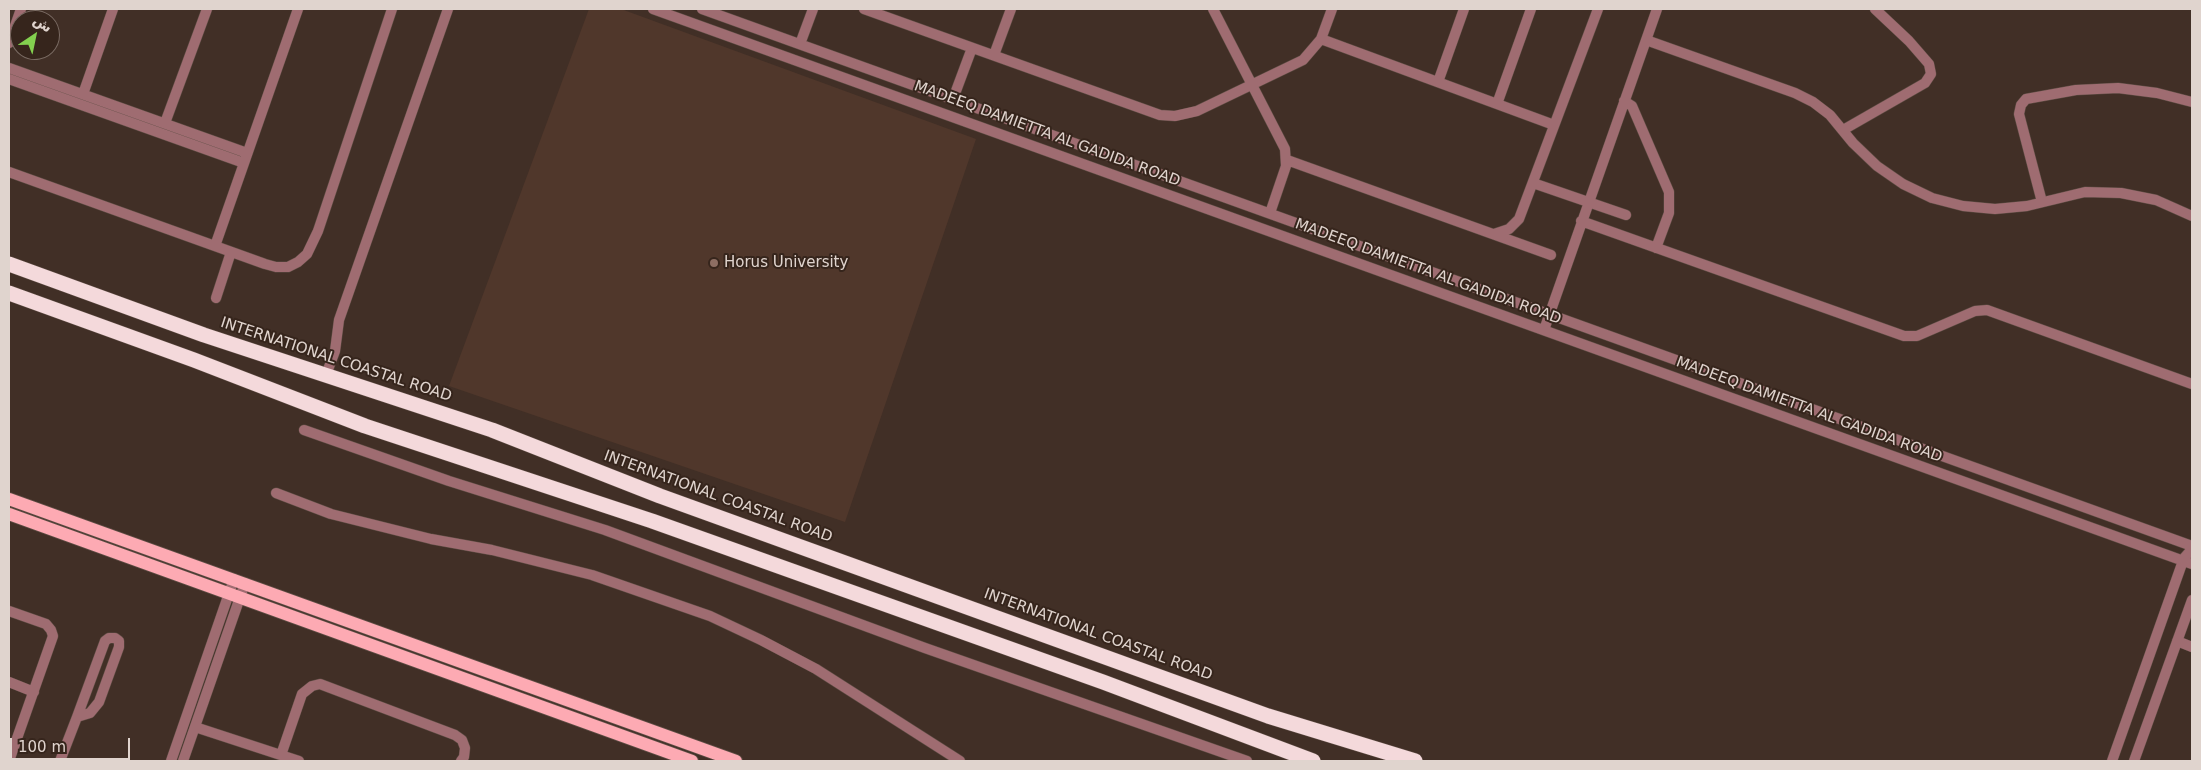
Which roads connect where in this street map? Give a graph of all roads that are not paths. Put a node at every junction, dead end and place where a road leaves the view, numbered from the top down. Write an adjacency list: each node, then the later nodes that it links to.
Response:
1 (21, 9): 21 (street)
2 (113, 9): 29 (street)
3 (207, 9): 34 (street)
4 (298, 9): 37 (street)
5 (392, 9): 52 (street)
6 (448, 9): 59 (street)
7 (653, 9): 44 (street, MADEEQ DAMIETTA AL GADIDA ROAD)
8 (702, 9): 22 (street, MADEEQ DAMIETTA AL GADIDA ROAD)
9 (813, 9): 22 (street)
10 (864, 9): 23 (street)
11 (1011, 9): 24 (street)
12 (1213, 9): 28 (street)
13 (1332, 9): 19 (street)
14 (1464, 9): 27 (street)
15 (1531, 9): 33 (street)
16 (1598, 9): 35 (street)
17 (1657, 9): 20 (street)
18 (1875, 9): 36 (street)
19 (1321, 39): 27 (street); 28 (street)
20 (1646, 40): 31 (street); 36 (street)
21 (9, 43)
22 (800, 44): 30 (street, MADEEQ DAMIETTA AL GADIDA ROAD)
23 (972, 48): 24 (street); 30 (street)
24 (994, 55): 28 (street)
25 (9, 68): 29 (street)
26 (9, 79): 37 (street)
27 (1438, 82): 33 (street)
28 (1253, 84): 38 (street)
29 (83, 94): 34 (street)
30 (953, 99): 41 (street, MADEEQ DAMIETTA AL GADIDA ROAD)
31 (1624, 101): 42 (street); 51 (street)
32 (2192, 102): 43 (street)
33 (1497, 104): 35 (street)
34 (165, 124): 37 (street)
35 (1554, 126): 40 (street)
36 (1843, 130): 43 (street)
37 (246, 158): 50 (street)
38 (1287, 160): 45 (street); 49 (street)
39 (9, 172): 50 (street)
40 (1533, 183): 42 (street); 49 (street)
41 (1201, 188): 44 (street); 45 (street, MADEEQ DAMIETTA AL GADIDA ROAD)
42 (1587, 202): 46 (street); 48 (street)
43 (2042, 202): 47 (street)
44 (1196, 204): 58 (street, MADEEQ DAMIETTA AL GADIDA ROAD)
45 (1270, 213): 57 (street, MADEEQ DAMIETTA AL GADIDA ROAD)
46 (1626, 216)
47 (2192, 216)
48 (1581, 221): 51 (street); 57 (street)
49 (1493, 234): 53 (street)
50 (215, 246): 52 (street)
51 (1656, 248): 60 (street)
52 (231, 252): 56 (street)
53 (1551, 255)
54 (9, 264): 59 (highway, INTERNATIONAL COASTAL ROAD)
55 (9, 293): 92 (highway)
56 (216, 298)
57 (1549, 314): 58 (street); 61 (street, MADEEQ DAMIETTA AL GADIDA ROAD)
58 (1544, 330): 63 (street, MADEEQ DAMIETTA AL GADIDA ROAD)
59 (326, 374): 93 (highway, INTERNATIONAL COASTAL ROAD)
60 (2192, 384)
61 (1848, 422): 63 (street); 67 (street, MADEEQ DAMIETTA AL GADIDA ROAD)
62 (304, 430): 91 (street)
63 (1842, 439): 69 (street, MADEEQ DAMIETTA AL GADIDA ROAD)
64 (276, 493): 90 (street)
65 (9, 499): 71 (main road)
66 (9, 514): 72 (main road)
67 (2165, 536): 68 (street, MADEEQ DAMIETTA AL GADIDA ROAD); 69 (street)
68 (2192, 548): 70 (street)
69 (2159, 553): 70 (street, MADEEQ DAMIETTA AL GADIDA ROAD)
70 (2187, 563): 94 (street)
71 (239, 581): 72 (street); 89 (main road)
72 (235, 595): 80 (street); 84 (street); 88 (main road)
73 (2192, 600): 75 (street)
74 (9, 611): 78 (street)
75 (2177, 641): 76 (street); 95 (street)
76 (2192, 647)
77 (9, 682): 78 (street)
78 (34, 692): 82 (street)
79 (77, 717): 79 (street); 83 (street)
80 (195, 727): 81 (street); 85 (street)
81 (282, 755): 86 (street); 87 (street)
82 (10, 761)
83 (60, 761)
84 (171, 761)
85 (183, 761)
86 (299, 761)
87 (460, 761)
88 (692, 761)
89 (736, 761)
90 (960, 761)
91 (1247, 761)
92 (1313, 761)
93 (1415, 761)
94 (2112, 761)
95 (2134, 761)

